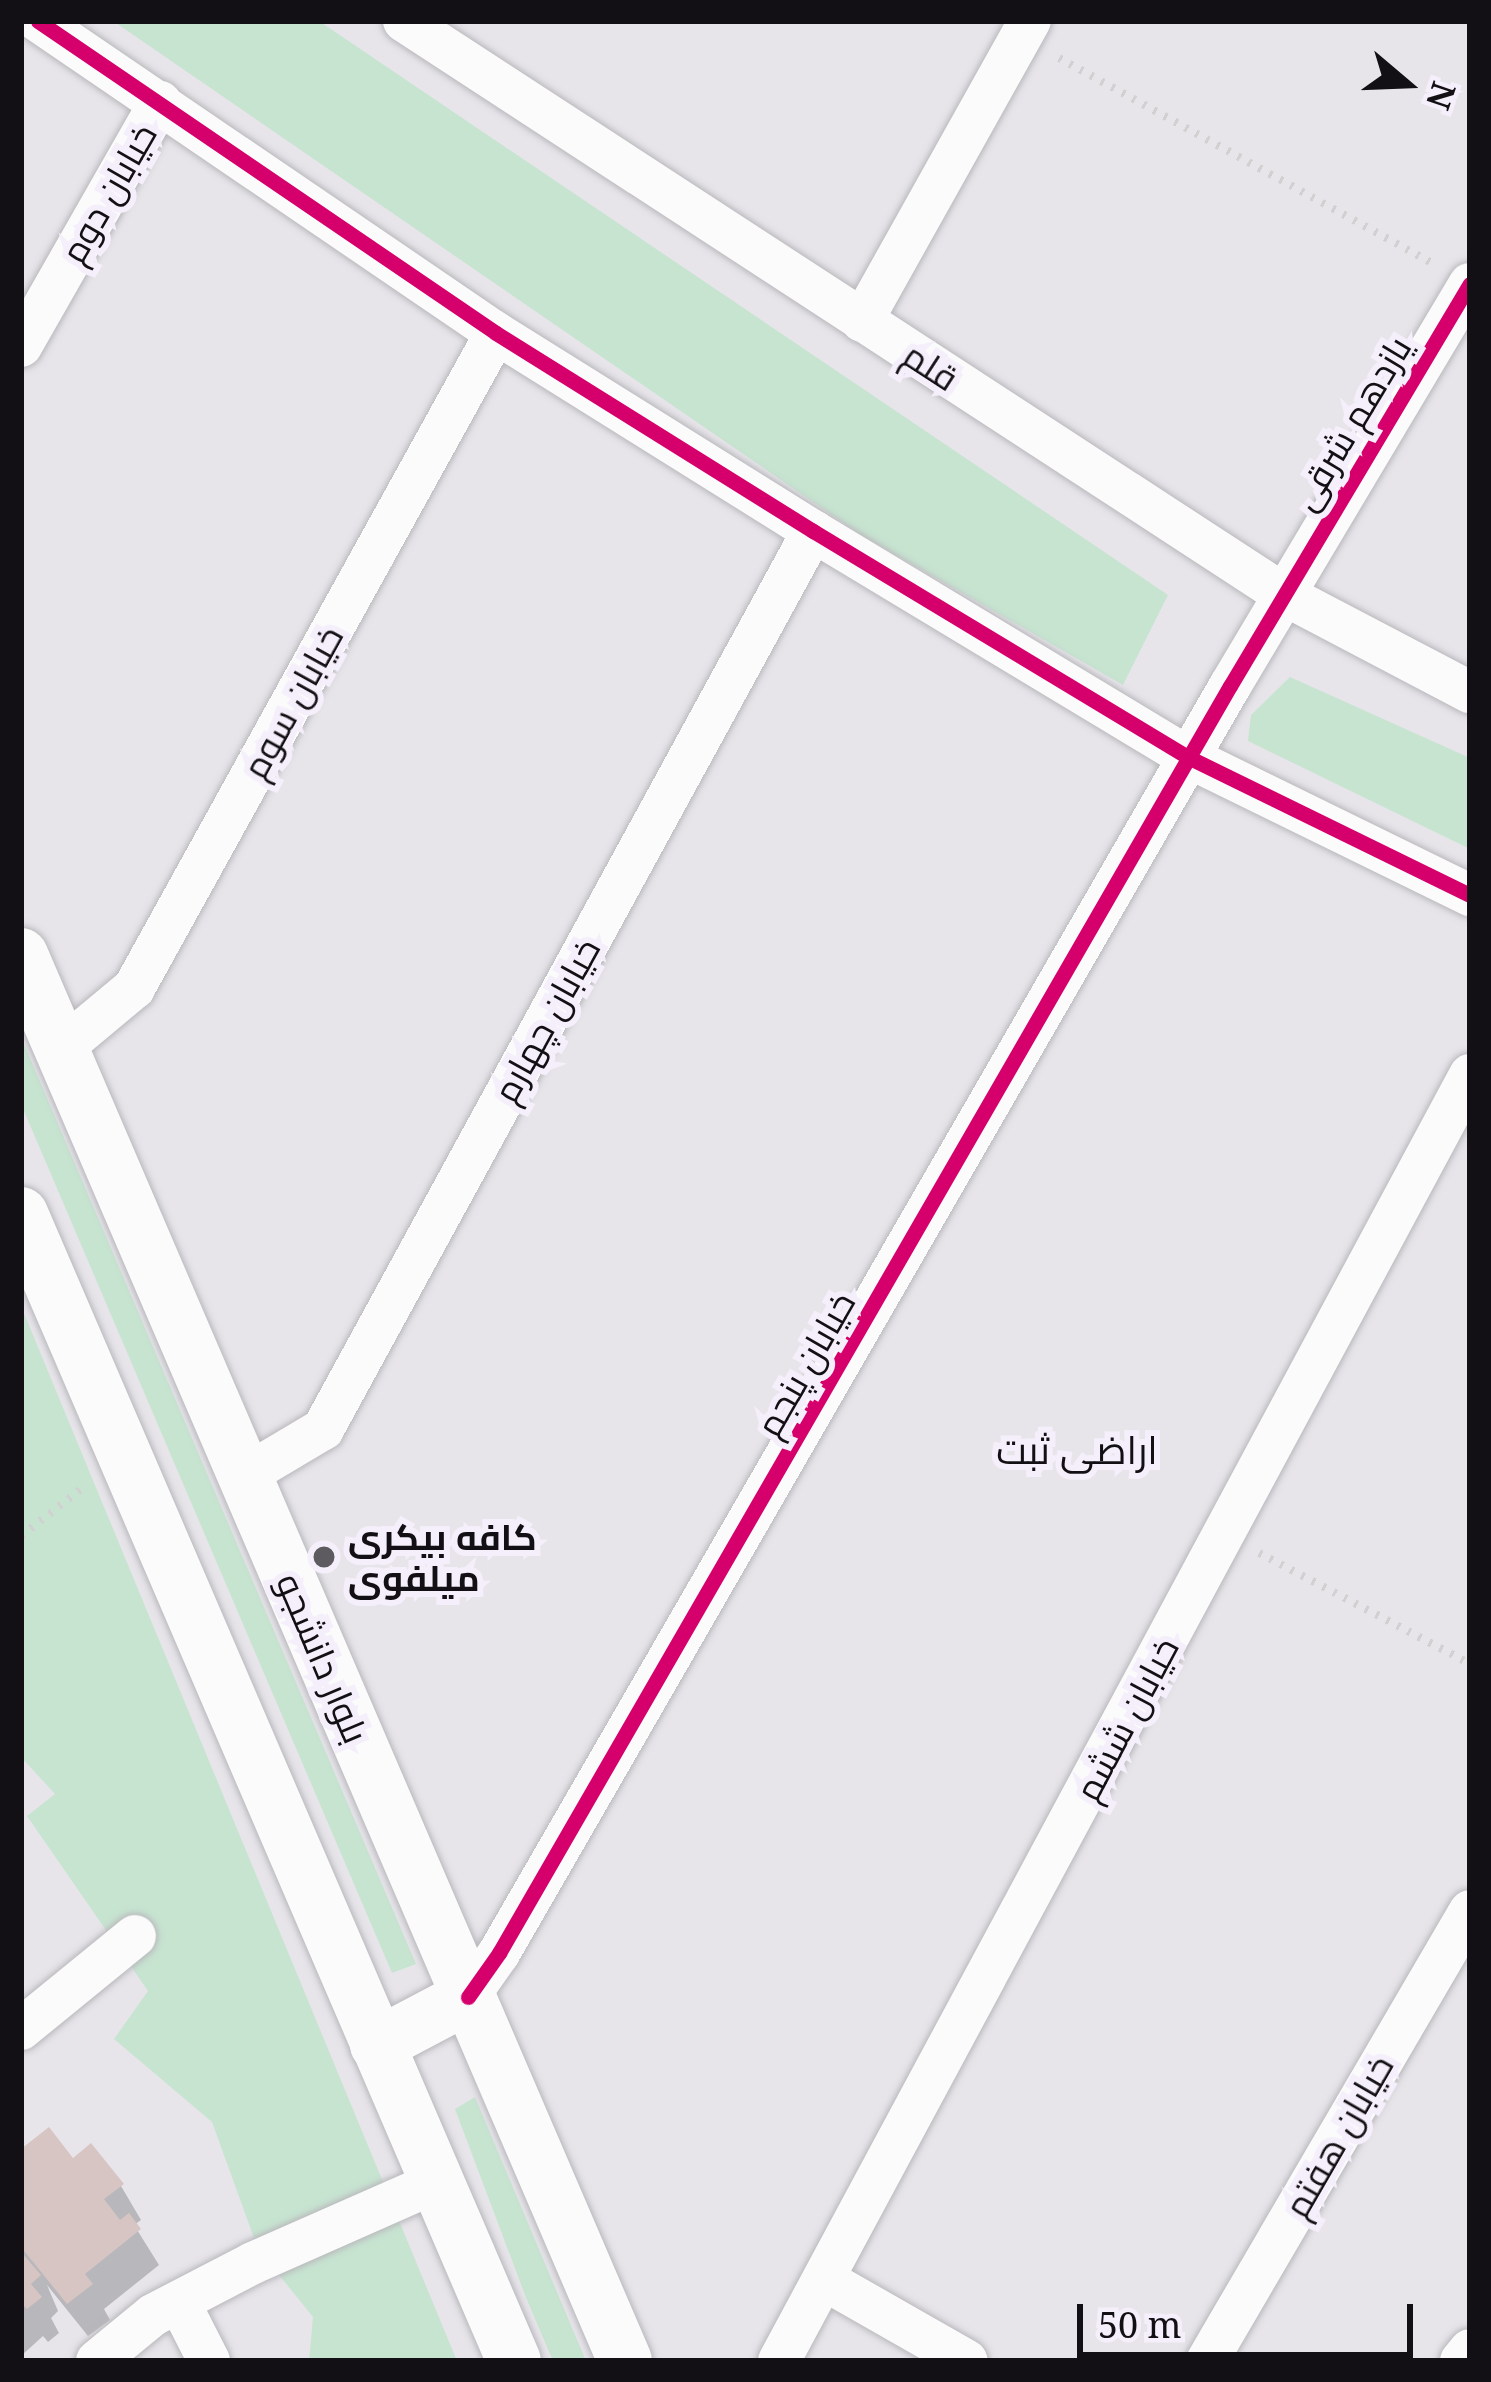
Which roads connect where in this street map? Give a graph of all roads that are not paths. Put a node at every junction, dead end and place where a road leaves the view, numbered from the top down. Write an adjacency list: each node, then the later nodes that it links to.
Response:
1 (38, 21): 4 (street)
2 (429, 28): 6 (street, قلم)
3 (1025, 29): 6 (street)
4 (160, 102): 7 (street); 8 (street, خیابان دوم)
5 (1470, 284): 10 (street, یازدهم شرقی)
6 (862, 320): 10 (street, قلم)
7 (496, 333): 9 (street); 15 (street, خیابان سوم)
8 (21, 346)
9 (814, 531): 12 (street); 18 (street, خیابان چهارم)
10 (1283, 594): 11 (street, قلم); 12 (street, یازدهم شرقی)
11 (1470, 692)
12 (1190, 758): 13 (street); 21 (street, خیابان پنجم)
13 (1470, 895)
14 (21, 956): 15 (main road, بلوار دانشجو)
15 (61, 1049): 18 (main road, بلوار دانشجو)
16 (1470, 1075): 25 (street, خیابان ششم)
17 (21, 1214): 23 (main road)
18 (244, 1476): 21 (main road, بلوار دانشجو)
19 (1470, 1911): 34 (street, خیابان هفتم)
20 (135, 1936): 22 (street)
21 (468, 1997): 23 (main road); 31 (main road, بلوار دانشجو)
22 (21, 2029)
23 (377, 2045): 24 (main road)
24 (437, 2182): 26 (street); 30 (main road)
25 (825, 2281): 32 (street, خیابان ششم); 33 (street)
26 (178, 2302): 28 (street); 29 (street)
27 (1470, 2350): 35 (street)
28 (97, 2361)
29 (209, 2361)
30 (514, 2361)
31 (625, 2361)
32 (779, 2361)
33 (967, 2361)
34 (1207, 2361)
35 (1460, 2361)

